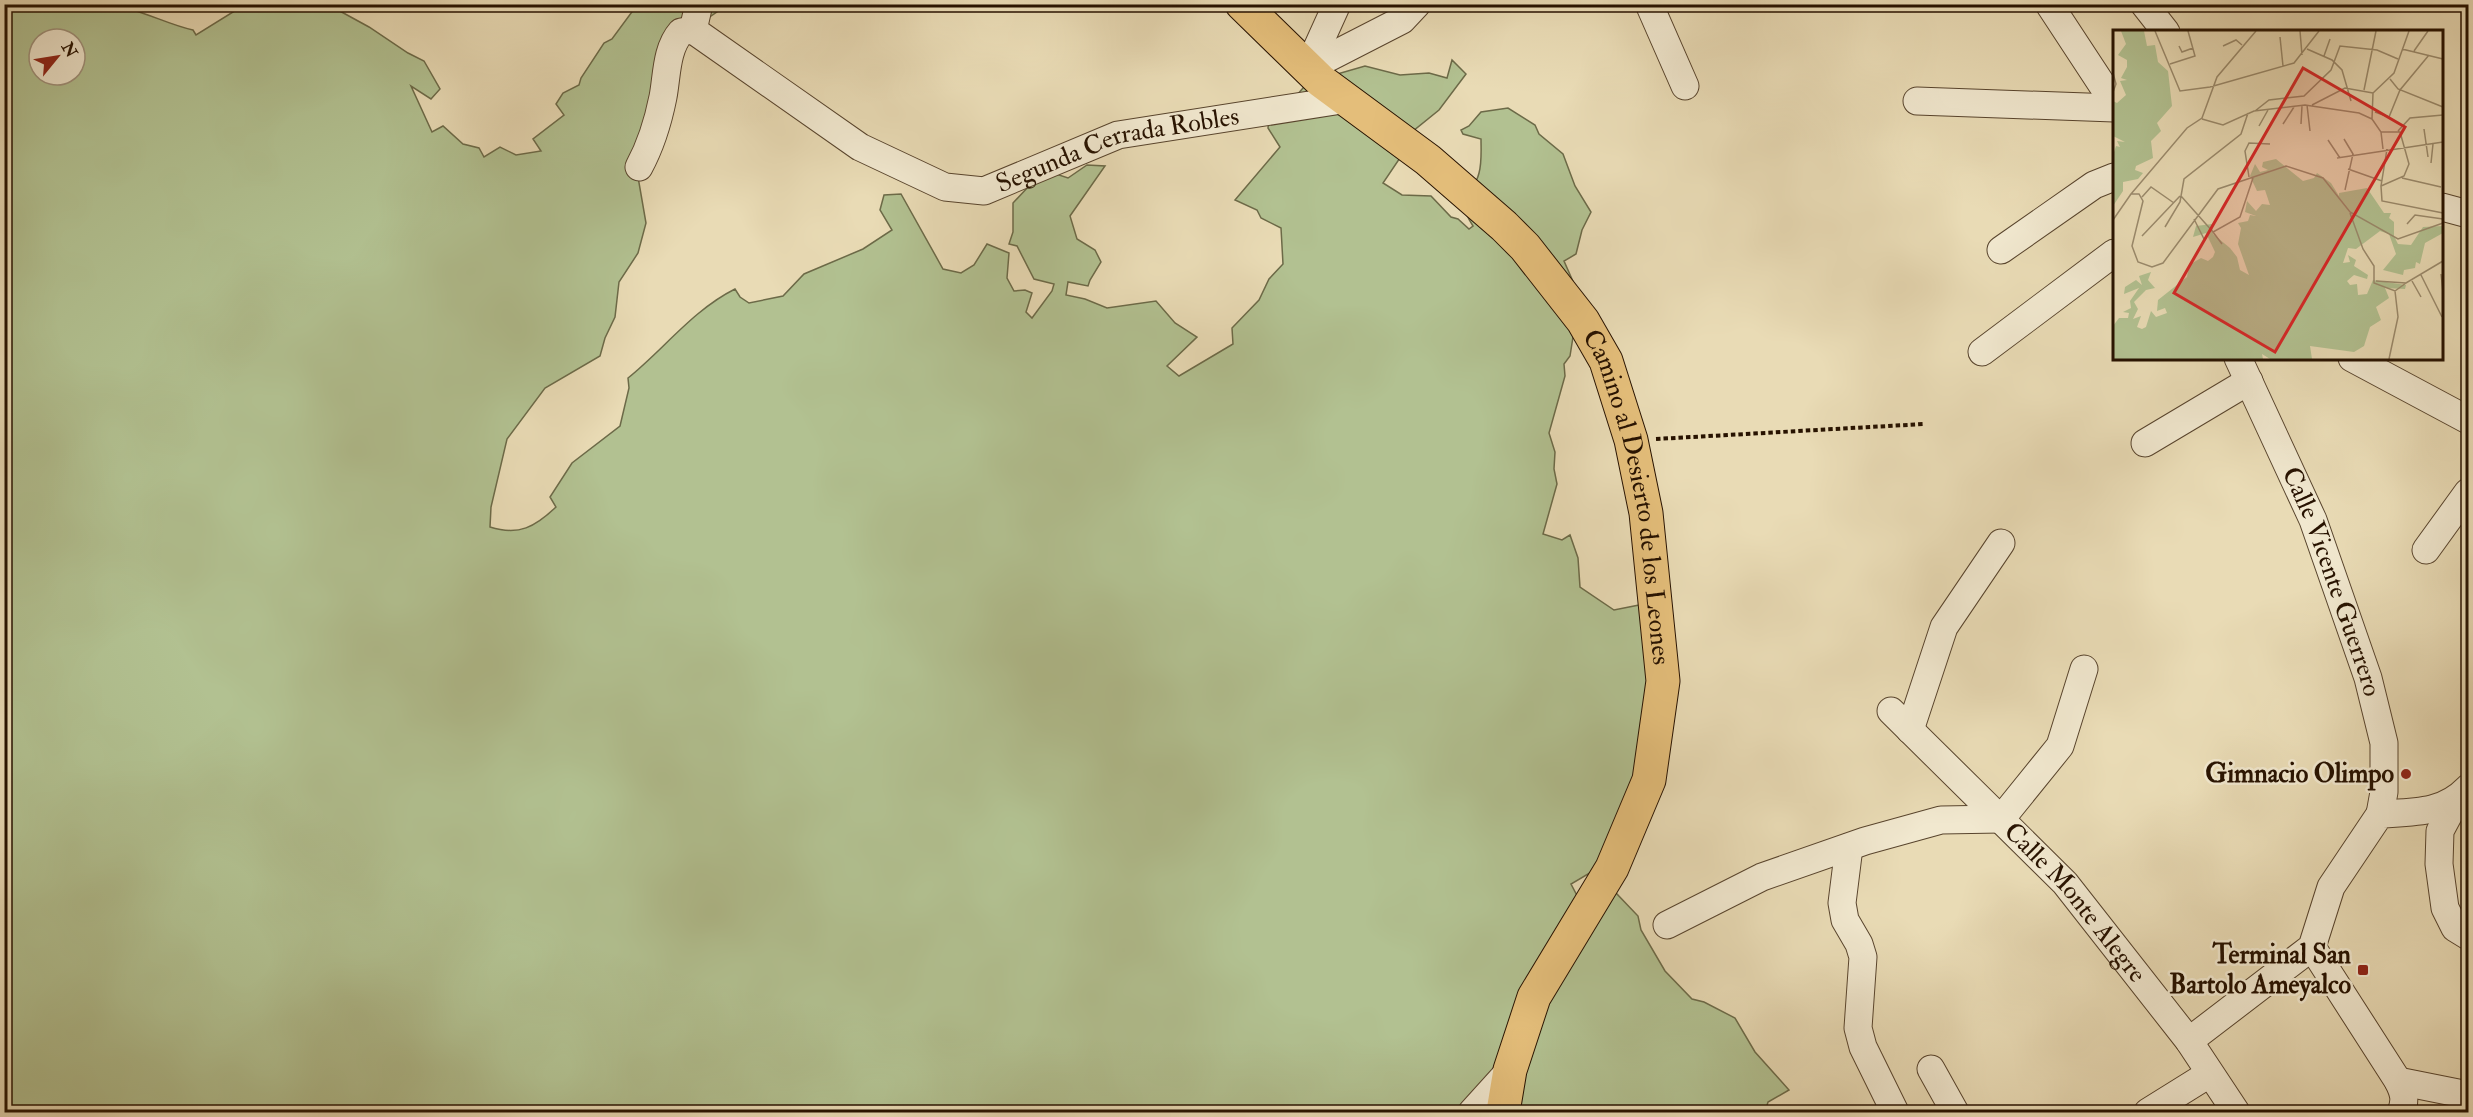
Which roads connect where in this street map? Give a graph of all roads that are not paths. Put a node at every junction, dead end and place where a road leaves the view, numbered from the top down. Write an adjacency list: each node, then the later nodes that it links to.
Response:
1 (1242, 4): 9 (main road, Camino al Desierto de los Leones)
2 (1337, 4): 9 (street)
3 (1417, 4): 9 (street)
4 (1649, 4): 10 (street)
5 (2049, 4): 12 (street)
6 (2144, 4): 8 (street)
7 (691, 22): 11 (street, Segunda Cerrada Robles); 15 (street)
8 (2164, 30)
9 (1311, 71): 11 (main road, Camino al Desierto de los Leones)
10 (1685, 86)
11 (1348, 99): 41 (main road, Camino al Desierto de los Leones)
12 (2113, 100)
13 (1917, 101): 14 (street)
14 (2113, 108)
15 (645, 156)
16 (2113, 178): 19 (street)
17 (2443, 207): 18 (street)
18 (2469, 214)
19 (2001, 250)
20 (2113, 254): 21 (street)
21 (1982, 352)
22 (2356, 360): 24 (street)
23 (2244, 370): 25 (street); 33 (street, Calle Vicente Guerrero)
24 (2469, 420)
25 (2145, 443)
26 (2469, 492): 28 (street)
27 (2001, 543): 31 (street)
28 (2426, 550)
29 (2084, 669): 34 (street)
30 (1891, 711): 31 (street, Calle Monte Alegre)
31 (1910, 730): 34 (street, Calle Monte Alegre)
32 (2462, 794): 33 (street); 37 (street)
33 (2380, 814): 38 (street)
34 (2001, 819): 35 (street); 39 (street, Calle Monte Alegre)
35 (1849, 847): 36 (street); 47 (street)
36 (1667, 925)
37 (2469, 936)
38 (2312, 947): 39 (street); 43 (street)
39 (2188, 1041): 42 (street, Calle Monte Alegre)
40 (1930, 1069): 48 (street)
41 (1510, 1070): 45 (street); 46 (main road, Camino al Desierto de los Leones)
42 (2209, 1074): 49 (street); 50 (street, Calle Monte Alegre)
43 (2398, 1081): 44 (street); 51 (street)
44 (2469, 1095)
45 (1472, 1113)
46 (1503, 1113)
47 (1895, 1113)
48 (1954, 1113)
49 (2148, 1113)
50 (2236, 1113)
51 (2401, 1113)

